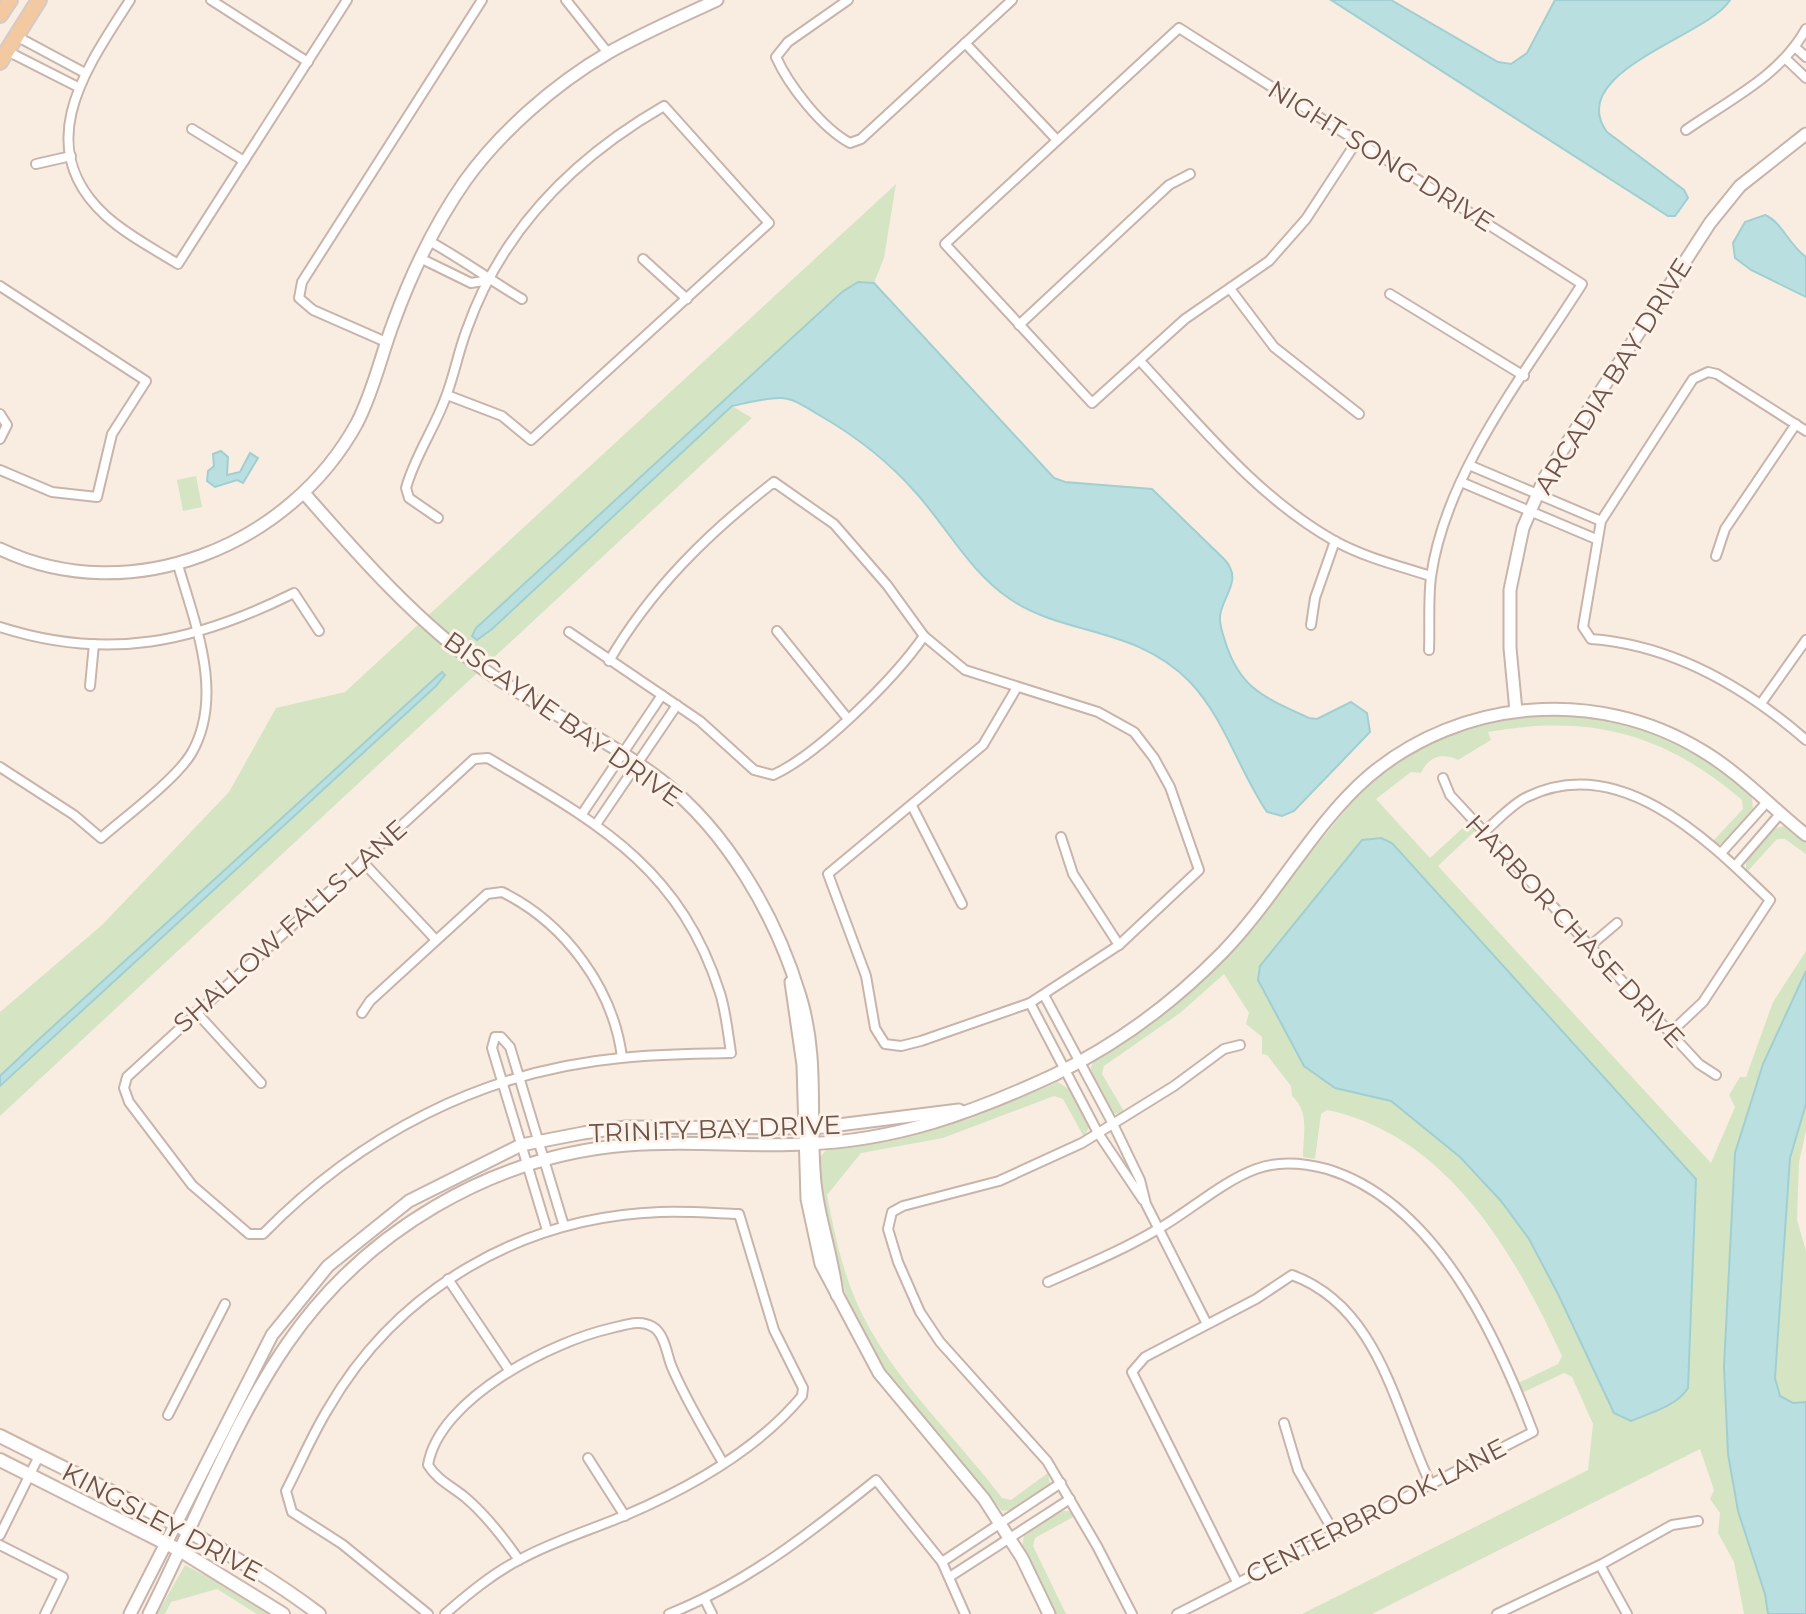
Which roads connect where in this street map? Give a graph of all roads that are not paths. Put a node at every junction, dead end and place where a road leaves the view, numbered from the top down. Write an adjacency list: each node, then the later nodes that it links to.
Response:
1 (10, 0): 11 (main road)
2 (39, 0): 13 (main road)
3 (130, 0): 21 (street)
4 (211, 0): 20 (street)
5 (347, 0): 20 (street)
6 (482, 0): 43 (street)
7 (566, 0): 16 (street)
8 (717, 0): 16 (street)
9 (848, 0): 14 (street)
10 (1012, 0): 14 (street)
11 (0, 15)
12 (1806, 29): 15 (street)
13 (16, 36): 17 (main road); 21 (street)
14 (965, 43): 27 (street)
15 (1796, 48): 18 (street); 19 (street)
16 (608, 53): 33 (street)
17 (4, 56): 23 (street)
18 (1806, 57)
19 (1786, 59): 22 (street); 25 (street)
20 (308, 62): 30 (street)
21 (85, 73): 23 (street)
22 (1806, 78)
23 (78, 87): 29 (street)
24 (192, 129): 30 (street)
25 (1686, 130)
26 (1806, 134): 56 (street, ARCADIA BAY DRIVE)
27 (1057, 140): 28 (street, NIGHT SONG DRIVE); 42 (street)
28 (1357, 141): 38 (street); 45 (street, NIGHT SONG DRIVE)
29 (71, 156): 30 (street); 31 (street)
30 (244, 161)
31 (36, 164)
32 (1190, 174): 42 (street)
33 (429, 241): 34 (street); 36 (street)
34 (420, 258): 36 (street); 43 (street)
35 (643, 259): 41 (street)
36 (489, 280): 40 (street); 41 (street); 46 (street)
37 (0, 286): 53 (street)
38 (1231, 290): 44 (street); 48 (street)
39 (1390, 294): 45 (street)
40 (522, 299)
41 (687, 299): 46 (street)
42 (1019, 325): 44 (street)
43 (386, 342): 55 (street)
44 (1140, 361): 61 (street)
45 (1524, 376): 52 (street)
46 (447, 395): 58 (street)
47 (0, 414): 51 (street)
48 (1359, 414)
49 (1796, 424): 50 (street); 59 (street); 63 (street)
50 (1806, 431)
51 (0, 439)
52 (1469, 465): 54 (street); 56 (street)
53 (0, 470)
54 (1461, 482): 57 (street); 65 (street)
55 (304, 493): 64 (street); 85 (street, BISCAYNE BAY DRIVE)
56 (1538, 495): 57 (street, ARCADIA BAY DRIVE); 59 (street)
57 (1530, 512): 60 (street); 82 (street, ARCADIA BAY DRIVE)
58 (438, 518)
59 (1601, 521): 60 (street)
60 (1596, 539): 80 (street)
61 (1335, 541): 65 (street); 66 (street)
62 (0, 549): 64 (street)
63 (1716, 556)
64 (178, 565): 71 (street)
65 (1431, 576): 75 (street)
66 (1311, 625)
67 (0, 627): 74 (street)
68 (319, 631): 71 (street)
69 (777, 631): 83 (street)
70 (569, 632): 76 (street)
71 (197, 634): 74 (street); 87 (street)
72 (924, 636): 76 (street); 78 (street); 83 (street)
73 (1806, 640): 80 (street)
74 (94, 644): 77 (street)
75 (1429, 650)
76 (609, 661): 79 (street)
77 (90, 686)
78 (1016, 689): 90 (street); 103 (street)
79 (662, 695): 81 (street); 85 (street)
80 (1762, 702): 84 (street)
81 (677, 705): 83 (street); 86 (street)
82 (1516, 711): 89 (street, TRINITY BAY DRIVE); 112 (street, TRINITY BAY DRIVE)
83 (848, 719)
84 (1806, 740)
85 (622, 754): 86 (street, BISCAYNE BAY DRIVE); 91 (street)
86 (637, 764): 93 (street); 120 (street, BISCAYNE BAY DRIVE)
87 (0, 767)
88 (1443, 778): 94 (street, HARBOR CHASE DRIVE)
89 (1767, 802): 92 (street, TRINITY BAY DRIVE); 97 (street)
90 (912, 806): 100 (street); 106 (street)
91 (582, 814): 93 (street); 98 (street, SHALLOW FALLS LANE)
92 (1780, 814): 95 (street, TRINITY BAY DRIVE); 99 (street)
93 (597, 823): 111 (street)
94 (1484, 832): 97 (street); 104 (street, HARBOR CHASE DRIVE)
95 (1806, 835)
96 (1061, 837): 103 (street)
97 (1721, 853): 99 (street)
98 (362, 861): 102 (street); 107 (street, SHALLOW FALLS LANE)
99 (1735, 866): 109 (street)
100 (962, 904)
101 (1617, 923): 104 (street)
102 (436, 940): 108 (street); 111 (street)
103 (1119, 945): 105 (street)
104 (1590, 946): 109 (street, HARBOR CHASE DRIVE)
105 (1044, 995): 106 (street); 112 (street)
106 (1030, 1003): 113 (street)
107 (196, 1012): 116 (street, SHALLOW FALLS LANE); 117 (street)
108 (362, 1013)
109 (1670, 1033): 114 (street, HARBOR CHASE DRIVE)
110 (1240, 1045): 119 (street)
111 (622, 1057): 115 (street)
112 (1079, 1062): 113 (street, TRINITY BAY DRIVE); 119 (street)
113 (1064, 1070): 118 (street, TRINITY BAY DRIVE); 121 (street)
114 (1716, 1075)
115 (518, 1077): 116 (street); 116 (street); 122 (street)
116 (501, 1080): 124 (street)
117 (261, 1083)
118 (964, 1110): 120 (street, TRINITY BAY DRIVE); 123 (street, TRINITY BAY DRIVE)
119 (1113, 1124): 121 (street); 127 (street)
120 (809, 1128): 122 (street, TRINITY BAY DRIVE); 123 (street, BISCAYNE BAY DRIVE)
121 (1098, 1133): 127 (street); 144 (street)
122 (537, 1142): 124 (street, TRINITY BAY DRIVE); 125 (street)
123 (809, 1144): 125 (street, TRINITY BAY DRIVE); 149 (street, BISCAYNE BAY DRIVE)
124 (521, 1145): 126 (street); 150 (street, TRINITY BAY DRIVE)
125 (543, 1160): 126 (street, TRINITY BAY DRIVE); 128 (street)
126 (526, 1163): 130 (street); 151 (street, TRINITY BAY DRIVE)
127 (1146, 1204): 129 (street)
128 (564, 1226): 130 (street); 142 (street)
129 (1159, 1229): 132 (street); 134 (street); 145 (street, CENTERBROOK LANE)
130 (547, 1230): 131 (street)
131 (448, 1279): 135 (street); 170 (street)
132 (1048, 1282)
133 (225, 1304): 136 (street)
134 (1207, 1324): 145 (street); 162 (street)
135 (509, 1370): 142 (street); 158 (street)
136 (168, 1415)
137 (1284, 1423): 152 (street)
138 (0, 1436): 139 (main road, KINGSLEY DRIVE)
139 (39, 1456): 143 (street); 150 (main road, KINGSLEY DRIVE)
140 (588, 1458): 147 (street)
141 (0, 1460): 143 (main road, KINGSLEY DRIVE)
142 (723, 1463): 147 (street)
143 (30, 1475): 153 (street); 155 (main road, KINGSLEY DRIVE)
144 (1061, 1483): 146 (street); 149 (street)
145 (1431, 1485): 152 (street, CENTERBROOK LANE)
146 (1070, 1499): 154 (street); 176 (street)
147 (625, 1516): 158 (street)
148 (1698, 1521): 160 (street)
149 (1001, 1523): 154 (street, BISCAYNE BAY DRIVE); 159 (street)
150 (175, 1525): 151 (main road, KINGSLEY DRIVE); 155 (street, TRINITY BAY DRIVE)
151 (190, 1532): 157 (street, TRINITY BAY DRIVE); 169 (main road, KINGSLEY DRIVE)
152 (1335, 1534): 162 (street, CENTERBROOK LANE)
153 (0, 1535)
154 (1010, 1538): 161 (street); 175 (street, BISCAYNE BAY DRIVE)
155 (165, 1543): 157 (main road, KINGSLEY DRIVE); 166 (street, TRINITY BAY DRIVE)
156 (0, 1545): 165 (street)
157 (181, 1551): 167 (street, TRINITY BAY DRIVE); 168 (main road, KINGSLEY DRIVE)
158 (519, 1560): 171 (street)
159 (942, 1562): 161 (street); 163 (street)
160 (1600, 1565): 164 (street); 179 (street)
161 (951, 1576): 174 (street)
162 (1237, 1582): 177 (street, CENTERBROOK LANE)
163 (705, 1600): 172 (street); 173 (street)
164 (1508, 1612): 178 (street)
165 (45, 1614)
166 (130, 1614)
167 (149, 1614)
168 (283, 1614)
169 (319, 1614)
170 (428, 1614)
171 (445, 1614)
172 (669, 1614)
173 (712, 1614)
174 (965, 1614)
175 (1049, 1614)
176 (1132, 1614)
177 (1177, 1614)
178 (1497, 1614)
179 (1627, 1614)

